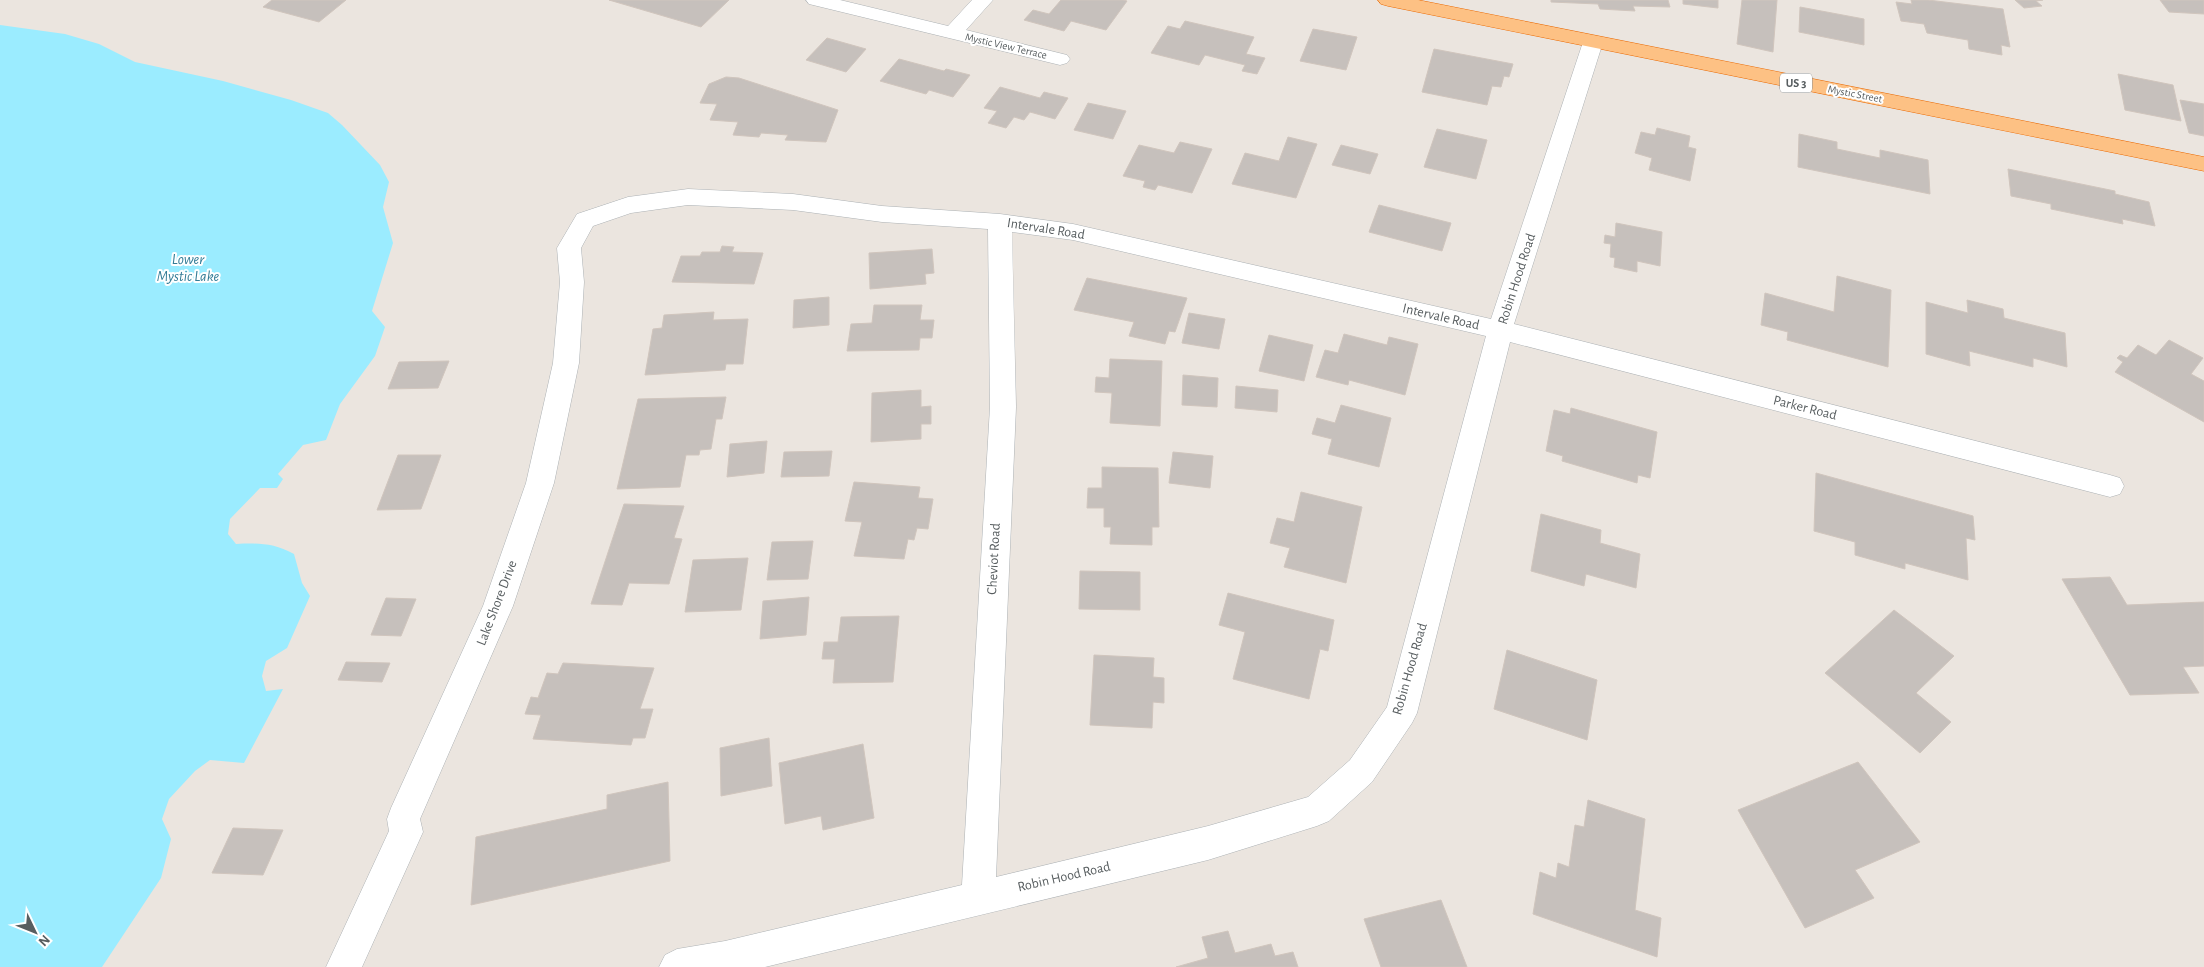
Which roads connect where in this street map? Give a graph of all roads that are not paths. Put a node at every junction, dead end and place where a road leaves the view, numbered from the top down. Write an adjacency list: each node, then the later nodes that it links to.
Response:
1 (816, 0): 4 (street, Mystic View Terrace)
2 (983, 0): 4 (street, Mystic View Terrace)
3 (1388, 0): 5 (highway, Mystic Street / US 3)
4 (952, 34): 6 (street, Mystic View Terrace)
5 (1593, 42): 7 (highway, Mystic Street / US 3); 10 (street, Robin Hood Road)
6 (1060, 59)
7 (2204, 164)
8 (585, 220): 9 (street, Intervale Road); 13 (street, Lake Shore Drive)
9 (1000, 222): 10 (street, Intervale Road); 12 (street, Cheviot Road)
10 (1500, 330): 11 (street, Parker Road); 12 (street, Robin Hood Road)
11 (2110, 486)
12 (978, 897): 14 (street, Robin Hood Road)
13 (344, 967)
14 (677, 967)

